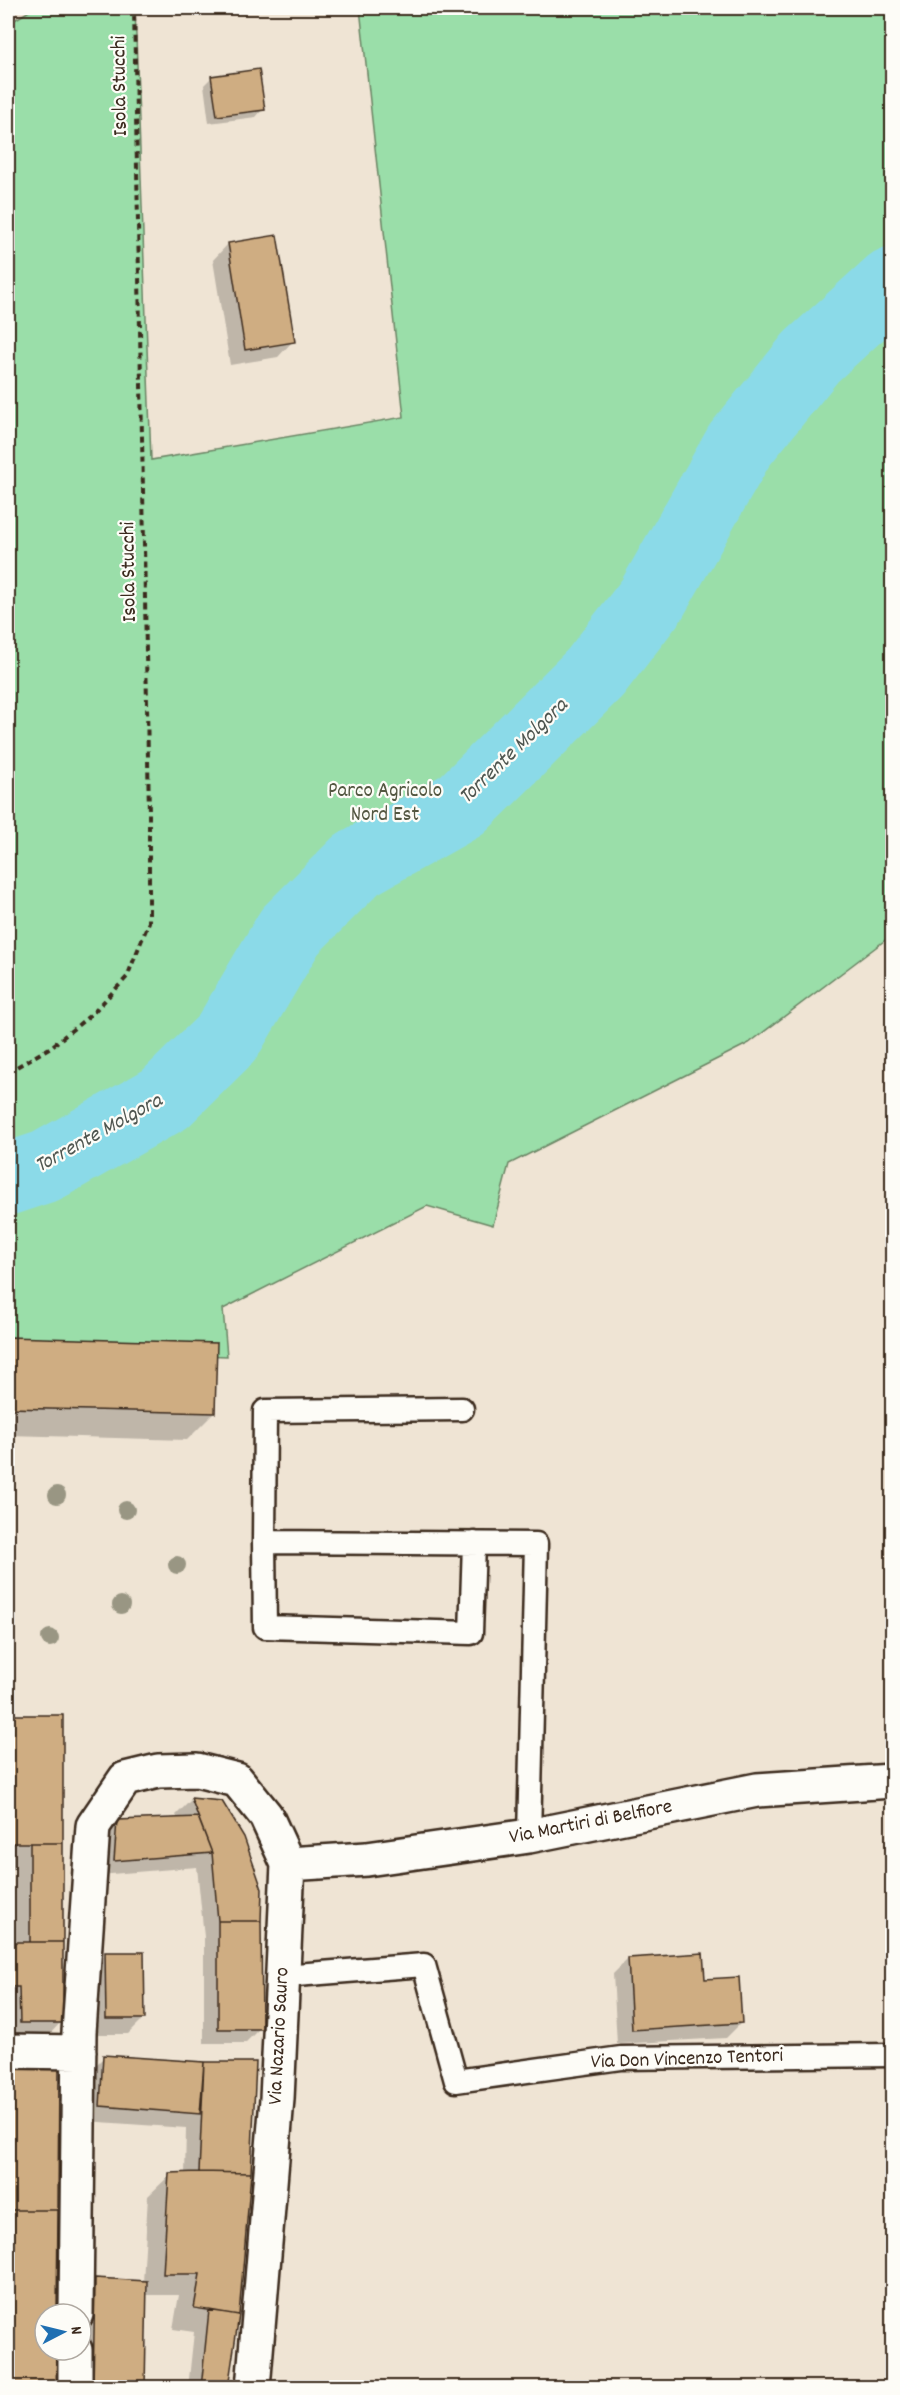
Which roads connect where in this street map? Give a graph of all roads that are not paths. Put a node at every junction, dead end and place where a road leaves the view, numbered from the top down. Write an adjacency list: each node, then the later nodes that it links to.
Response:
1 (462, 1409): 2 (lane)
2 (264, 1542): 3 (lane); 3 (lane)
3 (474, 1543): 5 (lane)
4 (892, 1781): 5 (street, Via Martiri di Belfiore)
5 (529, 1836): 6 (street, Via Martiri di Belfiore)
6 (288, 1864): 7 (street, Via Nazario Sauro); 9 (street, Via Nazario Sauro)
7 (284, 1976): 10 (lane, Via Don Vincenzo Tentori); 14 (street, Via Nazario Sauro)
8 (8, 2051): 9 (street)
9 (79, 2052): 11 (street, Via Nazario Sauro)
10 (892, 2055)
11 (75, 2302)
12 (75, 2362): 13 (street)
13 (75, 2388)
14 (253, 2388)

